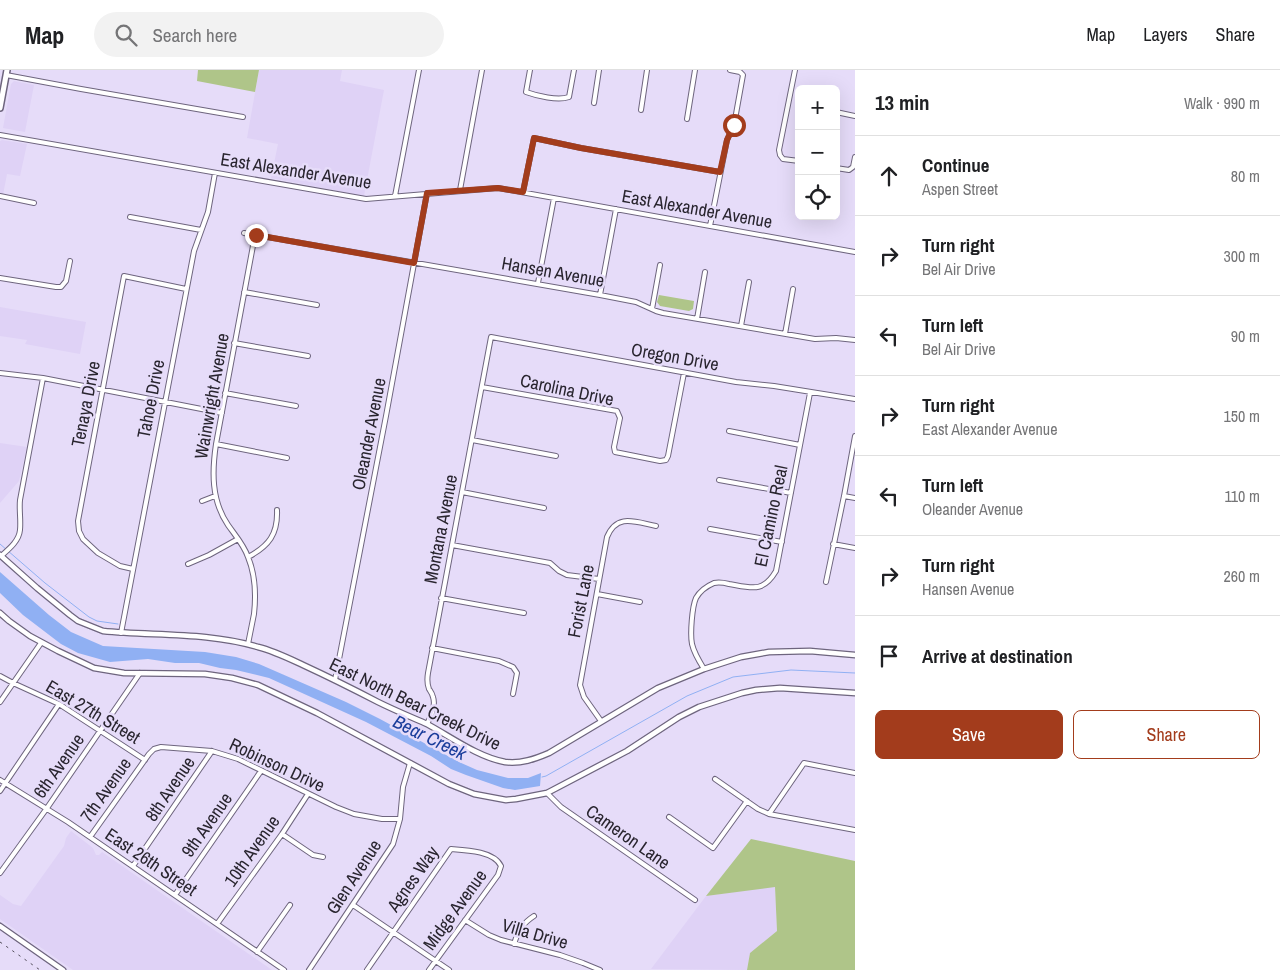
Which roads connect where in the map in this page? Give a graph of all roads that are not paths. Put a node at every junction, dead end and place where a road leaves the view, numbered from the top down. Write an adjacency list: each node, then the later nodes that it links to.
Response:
1 (419, 70): 28 (street)
2 (482, 70): 24 (street)
3 (530, 70): 4 (street)
4 (574, 70)
5 (599, 70): 11 (street)
6 (647, 70): 13 (street)
7 (695, 70): 17 (street)
8 (730, 70): 22 (street)
9 (795, 70): 20 (street)
10 (7, 72): 12 (main road); 16 (street)
11 (594, 103)
12 (0, 108)
13 (641, 110)
14 (840, 113): 15 (street)
15 (855, 116)
16 (243, 117)
17 (687, 119)
18 (0, 135): 23 (street, East Alexander Avenue)
19 (855, 157): 21 (street)
20 (795, 160)
21 (840, 169)
22 (720, 172): 25 (street); 33 (street)
23 (215, 173): 28 (street, East Alexander Avenue); 34 (street, Tahoe Drive)
24 (460, 190): 25 (street, East Alexander Avenue); 26 (street, East Alexander Avenue)
25 (523, 192): 29 (street, East Alexander Avenue)
26 (427, 193): 28 (street, East Alexander Avenue); 39 (street, Oleander Avenue)
27 (0, 196): 30 (street)
28 (395, 196)
29 (554, 198): 31 (street, East Alexander Avenue); 44 (street)
30 (34, 203)
31 (616, 209): 33 (street, East Alexander Avenue); 48 (street)
32 (130, 217): 34 (street)
33 (710, 226): 37 (street, East Alexander Avenue)
34 (202, 230): 45 (street, Tahoe Drive)
35 (244, 233): 36 (street, Hansen Avenue)
36 (256, 235): 39 (street, Hansen Avenue); 47 (street, Wainwright Avenue)
37 (855, 252)
38 (70, 261): 42 (street)
39 (414, 263): 44 (street, Hansen Avenue); 112 (street, Oleander Avenue)
40 (660, 265): 50 (street)
41 (705, 272): 51 (street)
42 (0, 278)
43 (749, 282): 52 (street)
44 (538, 283): 48 (street, Hansen Avenue)
45 (186, 289): 62 (street, Tenaya Drive); 66 (street, Tahoe Drive)
46 (793, 289): 53 (street)
47 (244, 292): 49 (street); 56 (street, Wainwright Avenue)
48 (600, 294): 50 (street, Hansen Avenue)
49 (317, 305)
50 (652, 310): 51 (street, Hansen Avenue)
51 (696, 318): 52 (street, Hansen Avenue)
52 (741, 326): 53 (street, Hansen Avenue)
53 (785, 334): 55 (street, Hansen Avenue)
54 (491, 337): 59 (street, Oregon Drive); 61 (street, Montana Avenue)
55 (855, 340)
56 (234, 343): 57 (street); 63 (street, Wainwright Avenue)
57 (308, 356)
58 (0, 373): 60 (street)
59 (684, 373): 61 (street, Carolina Drive); 64 (street, Oregon Drive)
60 (43, 378): 62 (street); 93 (street)
61 (482, 387): 71 (street, Montana Avenue)
62 (103, 389): 66 (street); 96 (street, Tenaya Drive)
63 (225, 393): 67 (street); 68 (street, Wainwright Avenue)
64 (810, 393): 65 (street, Oregon Drive); 73 (street, El Camino Real)
65 (855, 400)
66 (165, 401): 68 (street); 96 (street, Tahoe Drive)
67 (296, 406)
68 (222, 413): 72 (street, Wainwright Avenue)
69 (729, 431): 73 (street)
70 (855, 436): 74 (street)
71 (472, 440): 75 (street); 78 (street, Montana Avenue)
72 (216, 444): 76 (street); 80 (street, Wainwright Avenue)
73 (800, 445): 79 (street, El Camino Real)
74 (854, 448): 81 (street)
75 (556, 456)
76 (287, 458)
77 (719, 480): 79 (street)
78 (462, 492): 84 (street); 91 (street, Montana Avenue)
79 (791, 493): 89 (street, El Camino Real)
80 (215, 496): 83 (street); 88 (street, Wainwright Avenue)
81 (844, 496): 82 (street); 90 (street)
82 (855, 498)
83 (202, 500)
84 (544, 508)
85 (277, 510): 94 (street)
86 (656, 526): 97 (street, Forist Lane)
87 (710, 529): 89 (street)
88 (238, 539): 94 (street, Wainwright Avenue); 95 (street)
89 (782, 542): 109 (street, El Camino Real)
90 (833, 544): 92 (street); 98 (street)
91 (452, 545): 97 (street); 100 (street, Montana Avenue)
92 (855, 548)
93 (2, 555): 104 (street, East North Bear Creek Drive)
94 (248, 557): 106 (street, Wainwright Avenue)
95 (188, 564)
96 (133, 568): 104 (street, Tahoe Drive)
97 (599, 579): 99 (street, Forist Lane)
98 (826, 582)
99 (597, 594): 101 (street); 118 (street, Forist Lane)
100 (441, 598): 103 (street); 107 (street, Montana Avenue)
101 (640, 602)
102 (0, 613): 105 (street)
103 (524, 613)
104 (121, 633): 106 (street, East North Bear Creek Drive)
105 (41, 643): 110 (street); 113 (street)
106 (248, 644): 112 (street, East North Bear Creek Drive)
107 (432, 648): 115 (street); 119 (street, Montana Avenue)
108 (855, 655): 109 (street, East North Bear Creek Drive)
109 (704, 668): 118 (street, East North Bear Creek Drive)
110 (140, 673): 120 (street, 6th Avenue); 123 (street)
111 (0, 676): 113 (street, East 27th Street)
112 (335, 680): 119 (street, East North Bear Creek Drive)
113 (13, 684): 116 (street); 117 (street, East 27th Street)
114 (855, 693): 130 (street)
115 (513, 694)
116 (0, 702)
117 (59, 704): 120 (street, East 27th Street); 128 (street)
118 (601, 721): 119 (street, East North Bear Creek Drive)
119 (427, 724)
120 (100, 730): 122 (street, East 27th Street); 133 (street, 6th Avenue)
121 (212, 751): 122 (street, Robinson Drive); 124 (street, Robinson Drive); 141 (street, 8th Avenue)
122 (145, 760): 139 (street, 7th Avenue)
123 (410, 764): 130 (street); 136 (street, Glen Avenue)
124 (261, 771): 131 (street, Robinson Drive); 144 (street, 9th Avenue)
125 (855, 772): 134 (street)
126 (715, 778): 132 (street)
127 (0, 780): 128 (street, East 26th Street)
128 (5, 784): 129 (street); 133 (street, East 26th Street)
129 (0, 791)
130 (548, 793): 145 (street, Cameron Lane)
131 (308, 794): 136 (street, Robinson Drive); 138 (street, 10th Avenue)
132 (747, 801): 134 (street); 135 (street)
133 (47, 808): 139 (street, East 26th Street); 143 (street, 6th Avenue)
134 (769, 814): 137 (street)
135 (669, 817)
136 (400, 819): 147 (street, Glen Avenue)
137 (855, 830)
138 (282, 834): 140 (street); 150 (street, 10th Avenue)
139 (90, 837): 141 (street, East 26th Street)
140 (322, 857)
141 (134, 866): 144 (street, East 26th Street)
142 (501, 866): 149 (street, Midge Avenue); 152 (street, Agnes Way)
143 (0, 873)
144 (175, 895): 150 (street, East 26th Street)
145 (695, 900)
146 (290, 905): 154 (street)
147 (353, 905): 152 (street); 158 (street, Glen Avenue)
148 (534, 916): 153 (street)
149 (465, 920): 153 (street, Villa Drive); 155 (street, Midge Avenue)
150 (217, 924): 154 (street, East 26th Street)
151 (0, 926): 156 (street)
152 (393, 932): 155 (street); 159 (street, Agnes Way)
153 (514, 944): 162 (street, Villa Drive)
154 (257, 952): 157 (street, East 26th Street)
155 (435, 961): 160 (street, Midge Avenue); 161 (street)
156 (63, 970)
157 (284, 970)
158 (309, 970)
159 (367, 970)
160 (429, 970)
161 (449, 970)
162 (600, 970)

